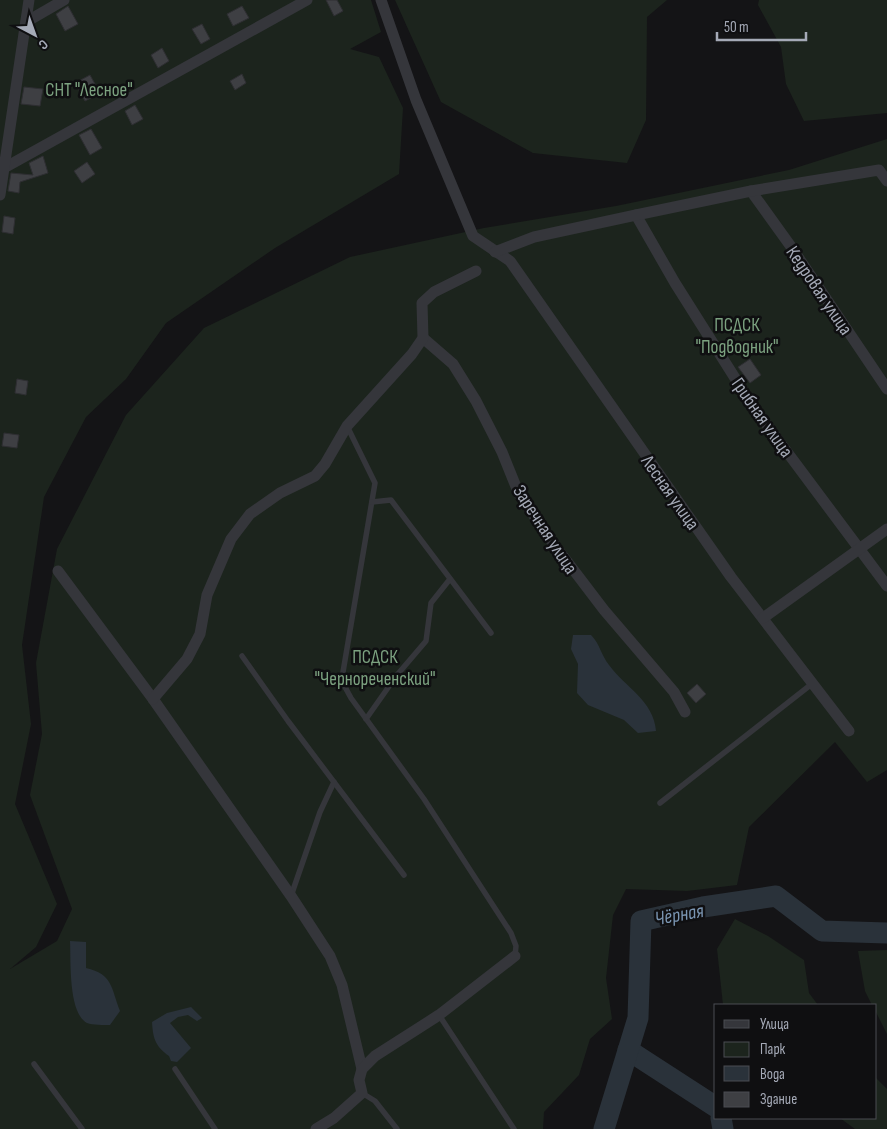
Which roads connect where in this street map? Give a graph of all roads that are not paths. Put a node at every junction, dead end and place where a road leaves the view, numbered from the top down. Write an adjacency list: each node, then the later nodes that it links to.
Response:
1 (29, 0): 5 (street)
2 (64, 0): 5 (street)
3 (307, 0): 6 (street)
4 (381, 0): 11 (street, Лесная улица)
5 (26, 22): 6 (street)
6 (4, 168): 9 (street)
7 (887, 181): 8 (street)
8 (750, 191): 10 (street); 14 (street, Кедровая улица)
9 (0, 195)
10 (636, 215): 11 (street); 18 (street, Грибная улица)
11 (495, 252): 22 (street, Лесная улица)
12 (476, 271): 13 (street)
13 (423, 338): 15 (street); 27 (street, Заречная улица)
14 (887, 389)
15 (347, 426): 16 (lane); 26 (street)
16 (372, 502): 20 (lane); 28 (lane)
17 (887, 529): 18 (street)
18 (860, 548): 21 (street, Грибная улица); 22 (street)
19 (58, 571): 26 (street)
20 (450, 579): 23 (lane); 28 (lane)
21 (887, 586)
22 (763, 618): 25 (street, Лесная улица)
23 (491, 633)
24 (242, 656): 30 (lane)
25 (813, 683): 29 (street, Лесная улица); 31 (lane)
26 (153, 699): 33 (street)
27 (685, 712)
28 (366, 719): 34 (lane)
29 (849, 731)
30 (334, 782): 32 (lane); 33 (lane)
31 (660, 803)
32 (404, 875)
33 (291, 896): 38 (street)
34 (515, 956): 35 (street)
35 (439, 1014): 38 (street); 44 (lane)
36 (34, 1064): 40 (lane)
37 (174, 1069): 41 (lane)
38 (362, 1069): 39 (street)
39 (362, 1093): 42 (street); 43 (lane)
40 (82, 1129)
41 (214, 1129)
42 (316, 1129)
43 (397, 1129)
44 (514, 1129)

